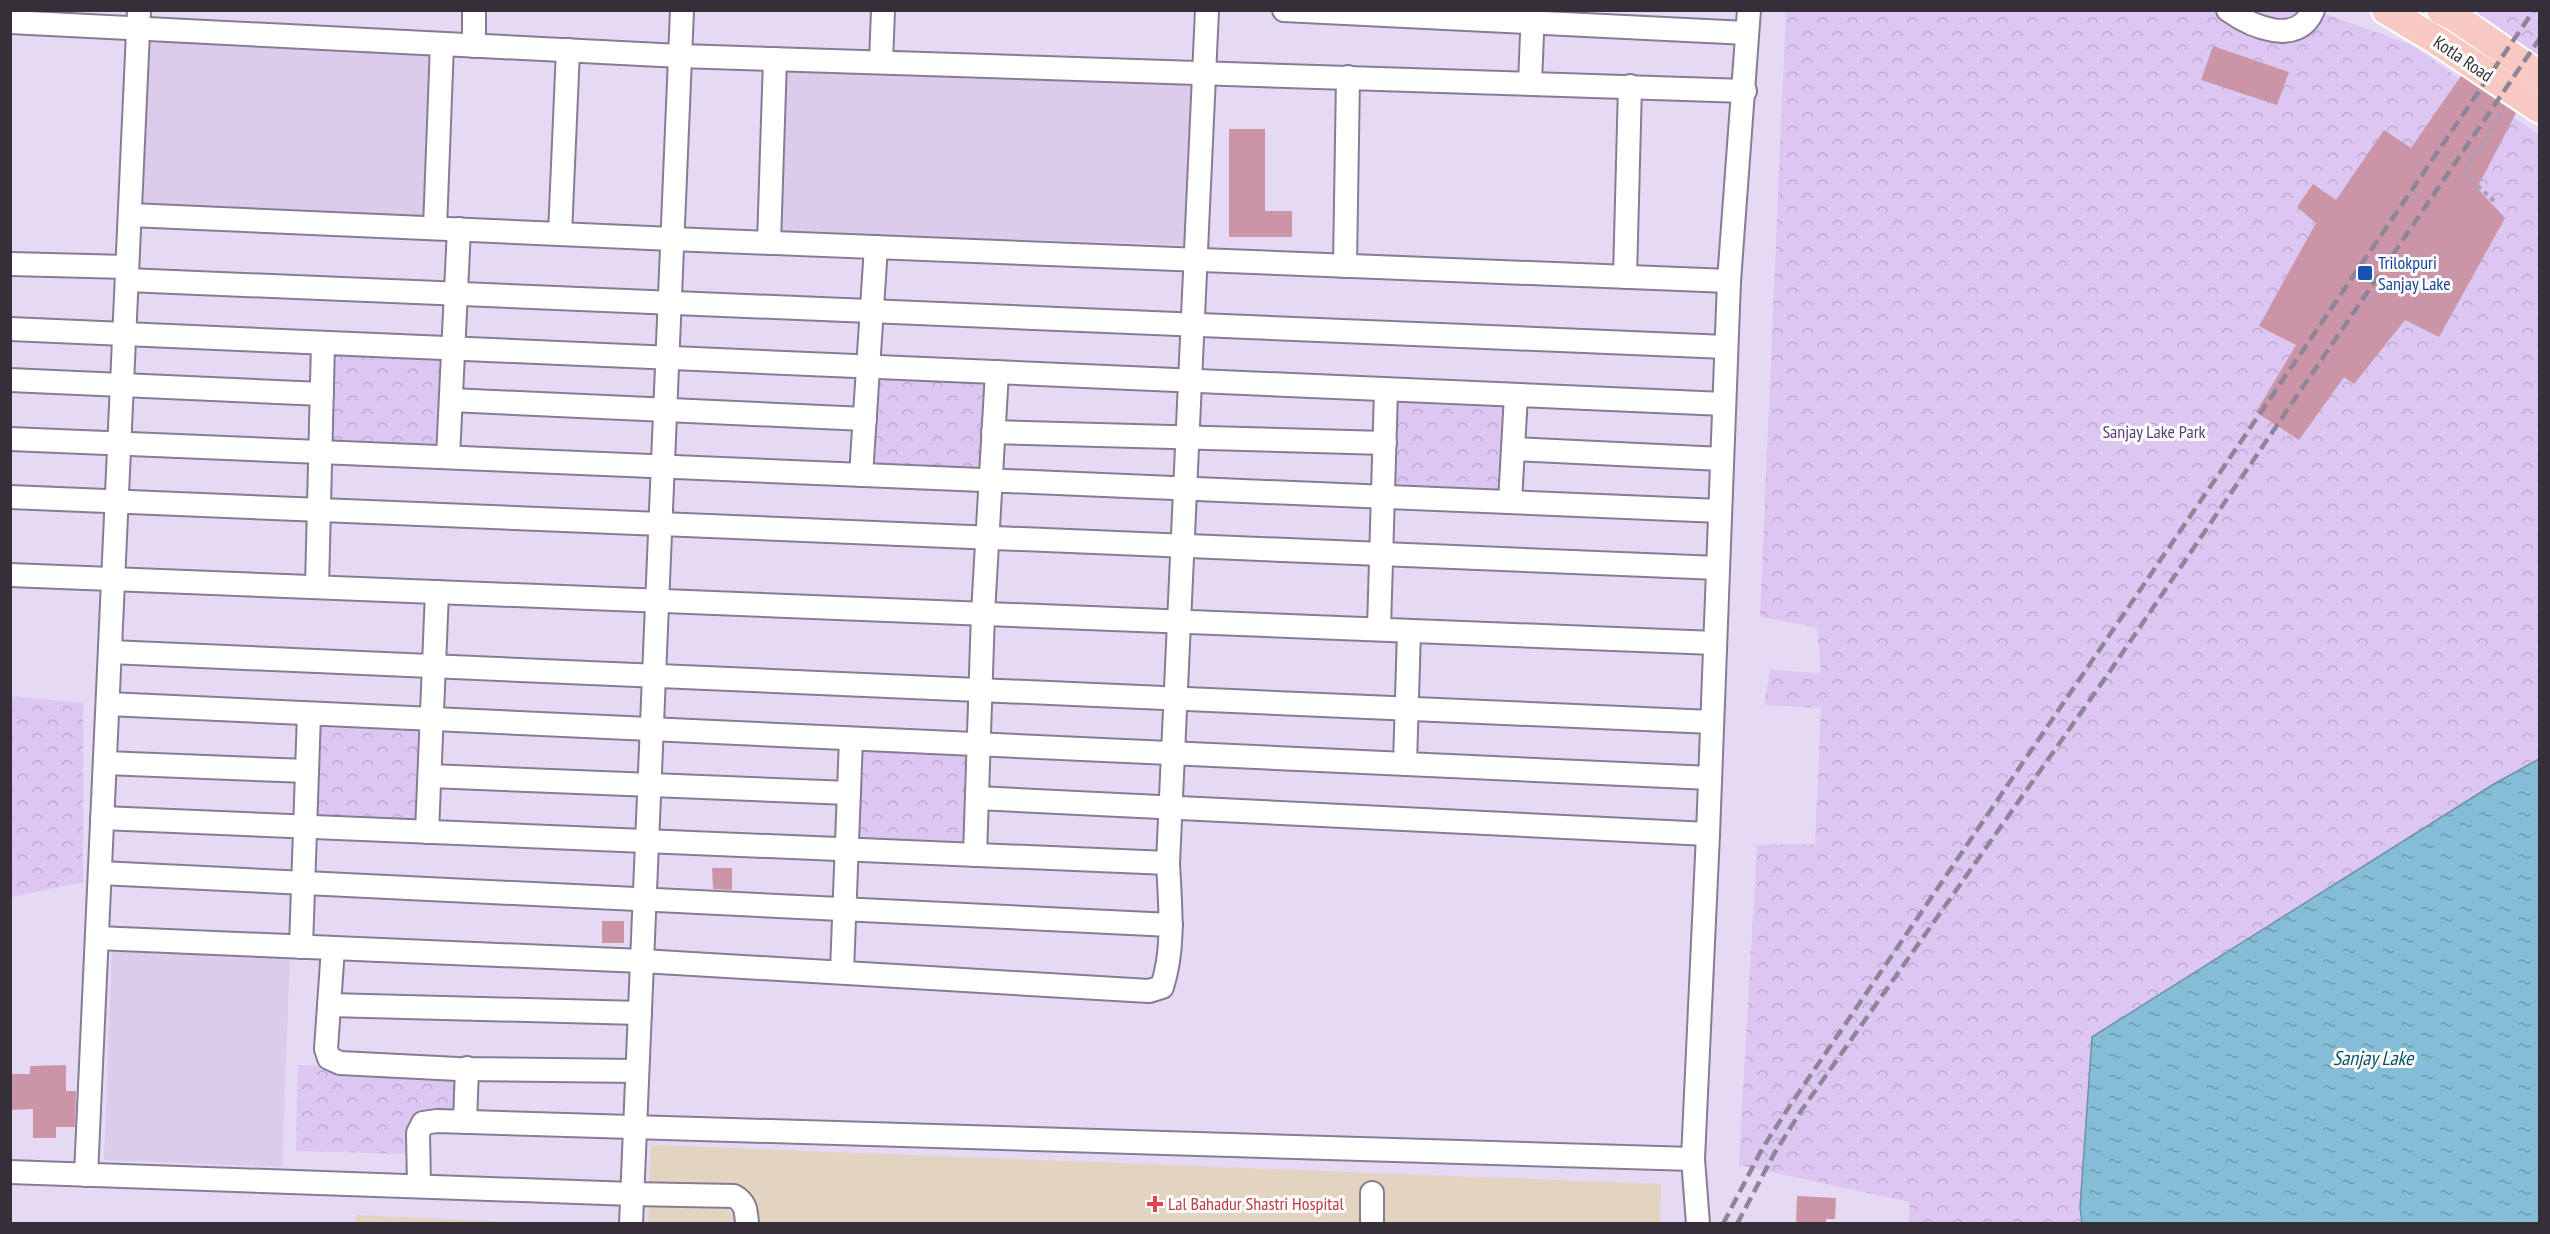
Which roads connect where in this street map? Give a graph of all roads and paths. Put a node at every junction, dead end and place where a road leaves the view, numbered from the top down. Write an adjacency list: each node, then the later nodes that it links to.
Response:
1 (474, 10): 15 (street)
2 (682, 10): 17 (street)
3 (883, 10): 19 (street)
4 (1207, 10): 20 (street)
5 (1284, 10): 10 (street)
6 (2228, 10): 7 (street)
7 (2313, 10)
8 (2386, 10): 26 (main road, Kotla Road)
9 (2441, 10): 21 (main road, Kotla Road)
10 (1533, 16): 13 (street); 23 (street)
11 (139, 20): 12 (street); 14 (street); 29 (street)
12 (10, 22)
13 (1748, 22): 25 (street)
14 (442, 44): 15 (street); 30 (street)
15 (474, 46): 16 (street)
16 (568, 50): 17 (street); 32 (street)
17 (680, 56): 18 (street); 33 (street)
18 (775, 59): 19 (street); 34 (street)
19 (881, 62): 20 (street)
20 (1204, 73): 22 (street); 36 (street)
21 (2540, 76)
22 (1348, 77): 23 (street); 38 (street)
23 (1530, 83): 24 (street)
24 (1630, 86): 25 (street); 40 (street)
25 (1745, 91): 41 (street)
26 (2515, 93): 27 (main road, Kotla Road); 28 (path)
27 (2540, 109)
28 (2494, 201)
29 (130, 215): 30 (street); 39 (street)
30 (435, 228): 31 (street)
31 (459, 229): 32 (street); 42 (street)
32 (561, 234): 33 (street)
33 (672, 239): 34 (street); 43 (street)
34 (769, 243): 35 (street)
35 (876, 247): 36 (street); 44 (street)
36 (1195, 260): 38 (street); 45 (street)
37 (10, 264): 39 (street)
38 (1345, 266): 40 (street)
39 (127, 273): 42 (street); 47 (street)
40 (1625, 277): 41 (street)
41 (1729, 281): 49 (street)
42 (456, 293): 43 (street); 50 (street)
43 (670, 302): 44 (street); 51 (street)
44 (872, 311): 45 (street); 52 (street)
45 (1192, 324): 49 (street); 55 (street)
46 (10, 329): 47 (street)
47 (124, 333): 48 (street); 56 (street)
48 (323, 343): 50 (street); 58 (street)
49 (1726, 347): 61 (street)
50 (453, 348): 51 (street); 60 (street)
51 (668, 358): 52 (street); 62 (street)
52 (868, 367): 53 (street); 63 (street)
53 (997, 372): 55 (street); 64 (street)
54 (10, 380): 56 (street)
55 (1190, 381): 57 (street); 65 (street)
56 (122, 385): 58 (street); 67 (street)
57 (1386, 390): 59 (street); 68 (street)
58 (322, 394): 70 (street)
59 (1516, 395): 61 (street); 69 (street)
60 (451, 400): 62 (street); 71 (street)
61 (1724, 404): 72 (street)
62 (665, 410): 63 (street); 73 (street)
63 (865, 419): 74 (street)
64 (993, 432): 65 (street); 75 (street)
65 (1187, 437): 68 (street); 76 (street)
66 (10, 439): 67 (street)
67 (120, 443): 70 (street); 79 (street)
68 (1385, 443): 78 (street)
69 (1513, 449): 72 (street); 80 (street)
70 (320, 452): 71 (street); 81 (street)
71 (448, 457): 73 (street)
72 (1722, 459): 82 (street)
73 (663, 466): 74 (street); 83 (street)
74 (861, 475): 75 (street)
75 (990, 480): 76 (street); 84 (street)
76 (1185, 488): 78 (street); 85 (street)
77 (10, 497): 79 (street)
78 (1383, 497): 80 (street); 86 (street)
79 (117, 501): 81 (street); 89 (street)
80 (1510, 502): 82 (street)
81 (319, 510): 83 (street); 90 (street)
82 (1720, 511): 87 (street)
83 (660, 524): 84 (street); 92 (street)
84 (987, 538): 85 (street); 93 (street)
85 (1182, 546): 86 (street); 94 (street)
86 (1381, 554): 87 (street); 95 (street)
87 (1718, 568): 97 (street)
88 (10, 575): 89 (street)
89 (113, 579): 90 (street); 98 (street)
90 (317, 587): 91 (street)
91 (437, 592): 92 (street); 99 (street)
92 (657, 601): 93 (street); 100 (street)
93 (982, 613): 94 (street); 101 (street)
94 (1179, 621): 95 (street); 102 (street)
95 (1379, 629): 96 (street)
96 (1409, 631): 97 (street); 104 (street)
97 (1715, 643): 107 (street)
98 (110, 652): 99 (street); 103 (street)
99 (434, 666): 100 (street); 106 (street)
100 (654, 676): 101 (street); 108 (street)
101 (980, 690): 102 (street); 110 (street)
102 (1175, 699): 104 (street); 111 (street)
103 (108, 704): 105 (street); 112 (street)
104 (1407, 709): 107 (street); 113 (street)
105 (309, 714): 106 (street); 114 (street)
106 (432, 719): 108 (street); 115 (street)
107 (1712, 722): 116 (street)
108 (652, 730): 109 (street); 117 (street)
109 (851, 739): 110 (street); 118 (street)
110 (979, 745): 111 (street); 119 (street)
111 (1173, 754): 113 (street); 120 (street)
112 (105, 763): 114 (street); 121 (street)
113 (1405, 764): 116 (street)
114 (307, 771): 122 (street)
115 (430, 776): 117 (street); 123 (street)
116 (1710, 778): 124 (street)
117 (649, 785): 118 (street); 125 (street)
118 (849, 793): 126 (street)
119 (977, 798): 120 (street); 127 (street)
120 (1170, 806): 124 (street); 128 (street)
121 (102, 818): 122 (street); 129 (street)
122 (305, 827): 123 (street); 130 (street)
123 (427, 832): 125 (street)
124 (1708, 834): 145 (street)
125 (647, 841): 126 (street); 131 (street)
126 (847, 850): 127 (street); 132 (street)
127 (975, 855): 128 (street)
128 (1168, 863): 133 (street)
129 (100, 873): 130 (street); 134 (street)
130 (303, 883): 131 (street); 135 (street)
131 (645, 899): 132 (street); 137 (street)
132 (845, 908): 133 (street); 138 (street)
133 (1172, 925): 138 (street)
134 (97, 939): 135 (street); 147 (street)
135 (301, 947): 136 (street)
136 (333, 948): 137 (street); 139 (street)
137 (642, 961): 138 (street); 140 (street)
138 (842, 971)
139 (329, 1005): 140 (street); 141 (street)
140 (640, 1013): 142 (street)
141 (467, 1068): 142 (street); 143 (street)
142 (637, 1071): 144 (street)
143 (465, 1122): 144 (street); 148 (street)
144 (635, 1128): 145 (street); 150 (street)
145 (1693, 1159): 154 (street)
146 (10, 1172): 147 (street)
147 (86, 1175): 148 (street)
148 (419, 1186): 150 (street)
149 (1372, 1193): 153 (street)
150 (632, 1194): 151 (street); 152 (street)
151 (631, 1224)
152 (747, 1224)
153 (1372, 1224)
154 (1698, 1224)

